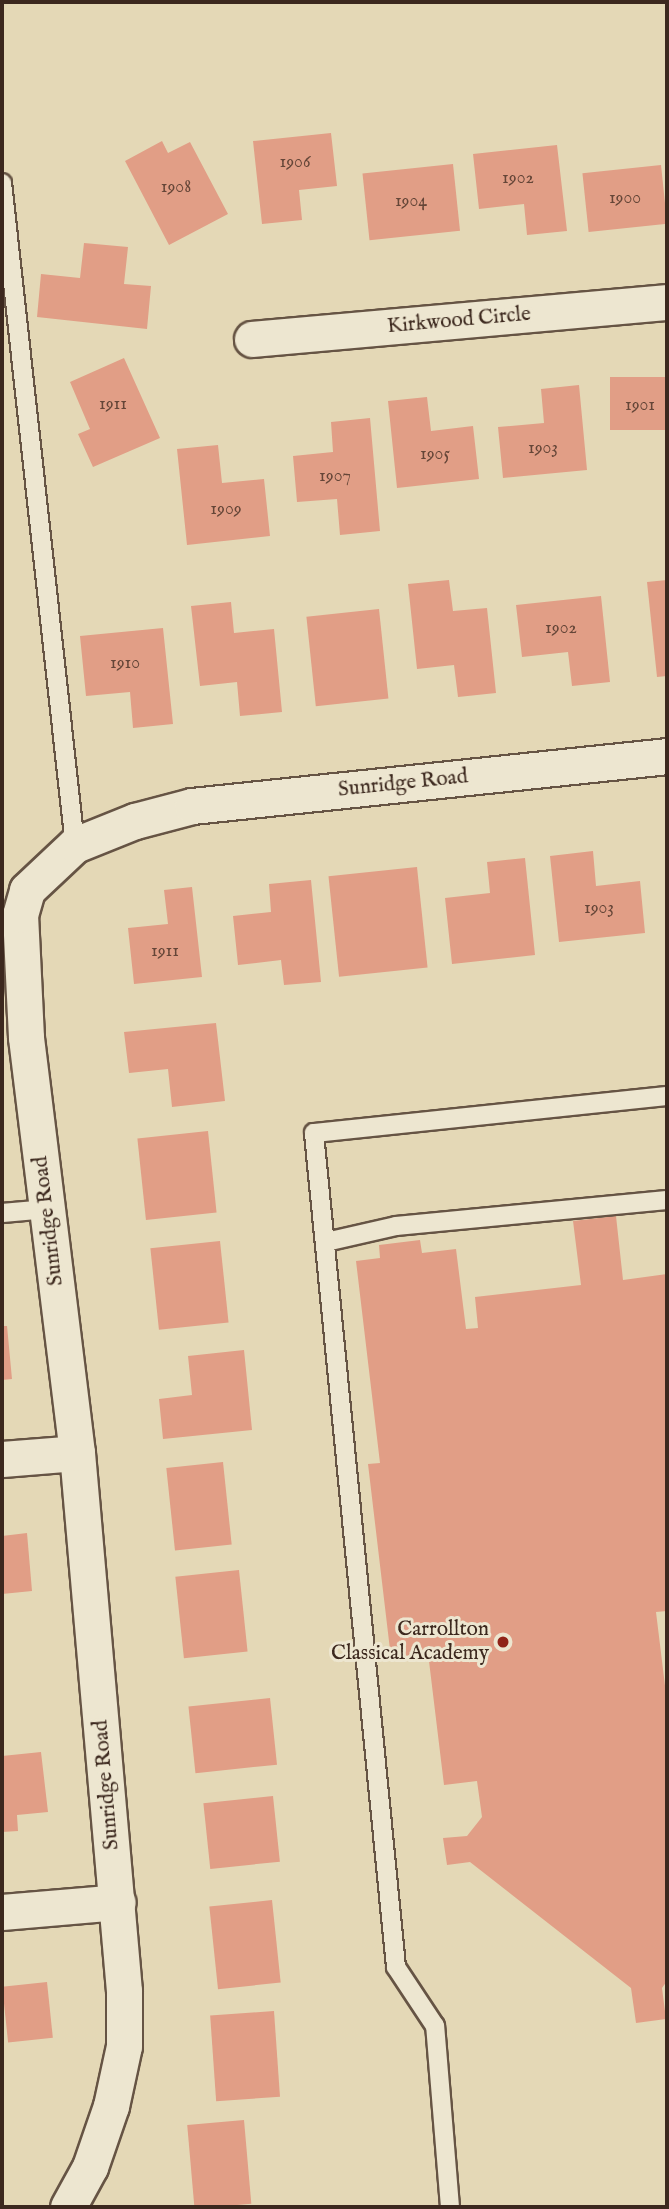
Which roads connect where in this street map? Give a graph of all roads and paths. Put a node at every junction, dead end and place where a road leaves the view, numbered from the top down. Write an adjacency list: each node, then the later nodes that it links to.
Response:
1 (2, 183): 5 (lane)
2 (667, 302): 3 (street, Kirkwood Circle)
3 (252, 339)
4 (667, 756): 5 (street, Sunridge Road)
5 (75, 845): 6 (street, Sunridge Road)
6 (14, 886): 7 (street, Sunridge Road)
7 (14, 1038): 10 (street, Sunridge Road)
8 (667, 1096): 12 (lane)
9 (667, 1200): 12 (lane)
10 (47, 1209): 11 (lane); 13 (street, Sunridge Road)
11 (2, 1213)
12 (326, 1242): 18 (lane)
13 (77, 1453): 14 (street); 15 (street, Sunridge Road)
14 (2, 1459)
15 (118, 1902): 16 (street); 17 (street, Sunridge Road)
16 (2, 1912)
17 (68, 2207)
18 (450, 2207)

